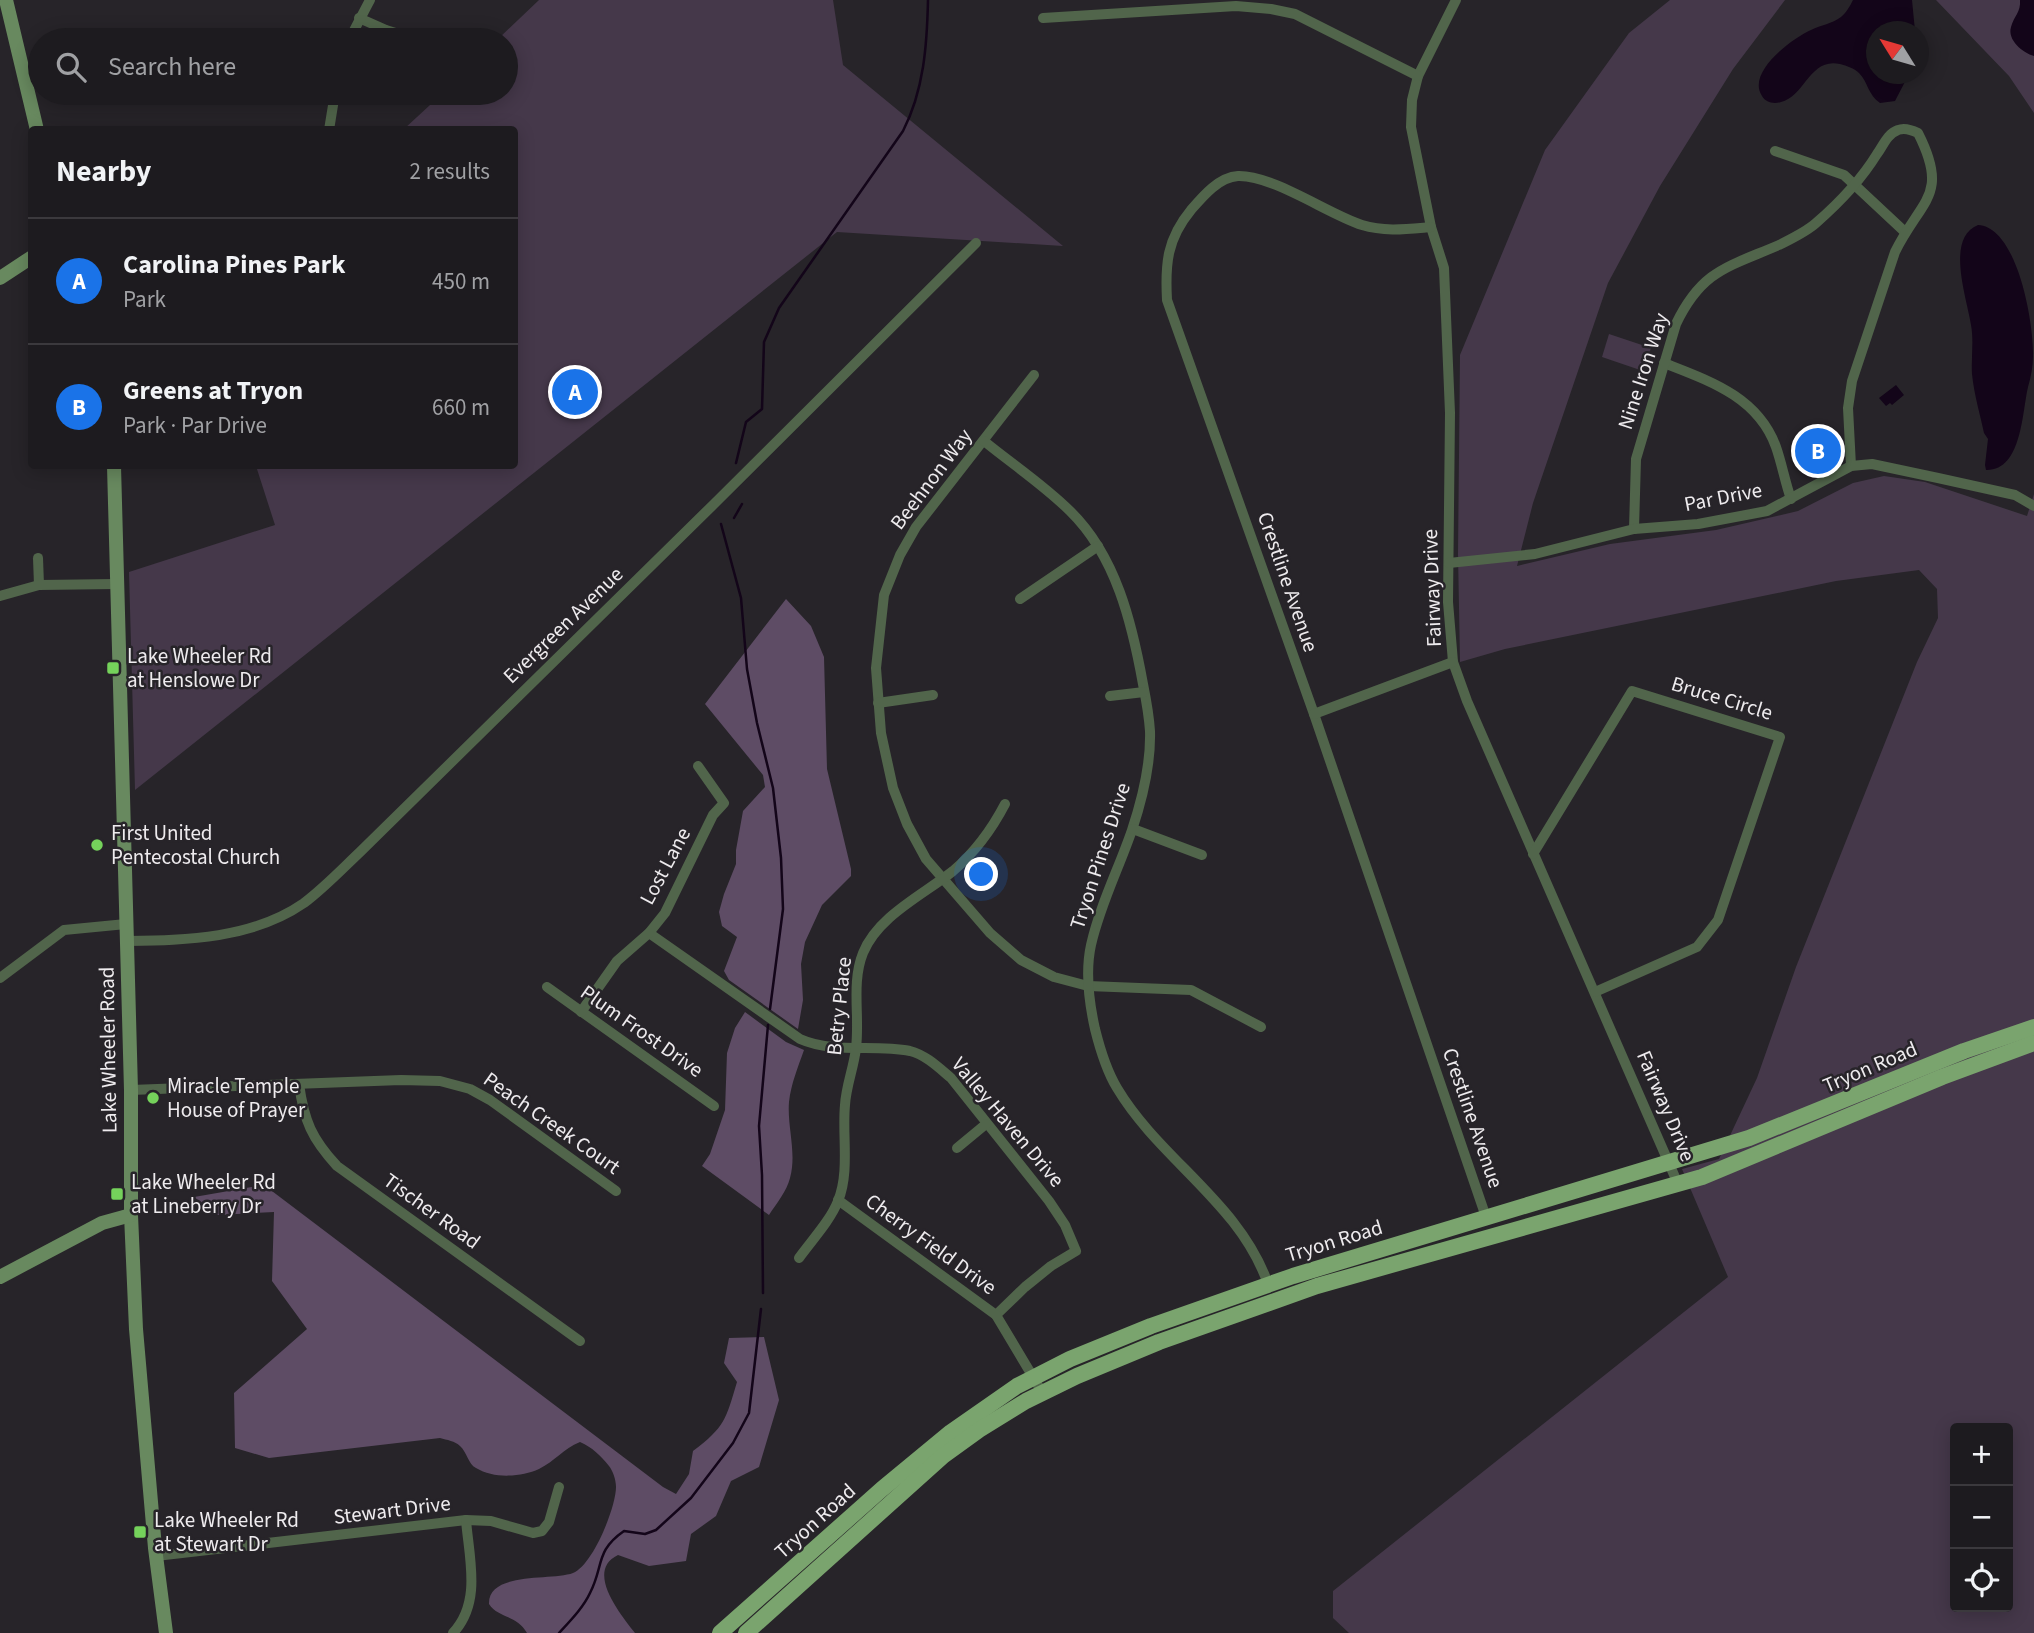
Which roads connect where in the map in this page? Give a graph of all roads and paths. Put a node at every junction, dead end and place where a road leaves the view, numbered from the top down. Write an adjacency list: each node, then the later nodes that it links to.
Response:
1 (6, 0): 9 (main road)
2 (370, 0): 4 (street)
3 (1456, 0): 8 (street, Fairway Drive)
4 (359, 18): 6 (street); 7 (street)
5 (1043, 18): 8 (street)
6 (354, 28)
7 (382, 28)
8 (1418, 76): 16 (street, Fairway Drive)
9 (28, 92)
10 (31, 105): 12 (main road)
11 (333, 105): 13 (street)
12 (36, 126)
13 (330, 126)
14 (1775, 151): 15 (street)
15 (1855, 184): 17 (street); 17 (street, Nine Iron Way); 21 (street, Nine Iron Way)
16 (1431, 227): 31 (street, Fairway Drive); 41 (street, Crestline Avenue)
17 (1905, 232): 24 (street)
18 (976, 243): 50 (street, Evergreen Avenue)
19 (28, 260): 20 (main road)
20 (0, 278)
21 (1664, 363): 26 (street); 28 (street, Nine Iron Way)
22 (1034, 375): 23 (street, Beehnon Way)
23 (984, 441): 29 (street, Tryon Pines Drive); 40 (street, Beehnon Way)
24 (1851, 466): 26 (street, Par Drive); 27 (street)
25 (114, 469): 32 (main road, Lake Wheeler Road)
26 (1791, 499): 28 (street, Par Drive)
27 (2034, 506)
28 (1633, 529): 31 (street, Par Drive)
29 (1098, 546): 35 (street); 37 (street, Tryon Pines Drive)
30 (38, 558): 33 (street)
31 (1449, 563): 36 (street, Fairway Drive)
32 (116, 584): 33 (street); 48 (main road, Lake Wheeler Road)
33 (39, 585): 34 (street)
34 (0, 596)
35 (1020, 599)
36 (1453, 662): 41 (street); 45 (street, Fairway Drive)
37 (1144, 692): 39 (street); 44 (street, Tryon Pines Drive)
38 (933, 695): 40 (street)
39 (1110, 696)
40 (878, 703): 47 (street, Beehnon Way)
41 (1314, 714): 70 (street, Crestline Avenue)
42 (698, 766): 49 (street, Lost Lane)
43 (1005, 804): 47 (street, Betry Place)
44 (1133, 829): 46 (street); 52 (street, Tryon Pines Drive)
45 (1533, 854): 54 (street, Fairway Drive); 54 (street, Bruce Circle)
46 (1202, 855)
47 (942, 879): 52 (street, Beehnon Way); 59 (street, Betry Place)
48 (126, 924): 50 (main road, Lake Wheeler Road); 51 (street)
49 (649, 933): 55 (street, Lost Lane); 59 (street, Valley Haven Drive)
50 (127, 941): 61 (main road, Lake Wheeler Road)
51 (0, 978)
52 (1088, 986): 56 (street, Beehnon Way); 73 (street, Tryon Pines Drive)
53 (547, 987): 55 (street, Plum Frost Drive)
54 (1595, 992): 65 (street, Fairway Drive)
55 (581, 1012): 62 (street, Plum Frost Drive)
56 (1261, 1027)
57 (2034, 1027): 65 (main road, Tryon Road)
58 (2034, 1043): 66 (main road, Tryon Road)
59 (856, 1047): 63 (street, Valley Haven Drive); 68 (street, Betry Place)
60 (299, 1084): 61 (street, Peach Creek Court); 67 (street, Peach Creek Court); 75 (street, Tischer Road)
61 (131, 1090): 69 (main road, Lake Wheeler Road)
62 (714, 1106)
63 (986, 1124): 64 (street); 74 (street, Valley Haven Drive)
64 (957, 1148)
65 (1669, 1162): 66 (street, Fairway Drive); 70 (main road, Tryon Road)
66 (1678, 1184): 77 (main road, Tryon Road)
67 (616, 1191)
68 (838, 1200): 71 (street, Betry Place); 74 (street, Cherry Field Drive)
69 (131, 1215): 72 (main road); 80 (main road, Lake Wheeler Road)
70 (1486, 1217): 73 (main road, Tryon Road)
71 (799, 1258)
72 (0, 1277)
73 (1268, 1284): 76 (main road, Tryon Road)
74 (996, 1315): 76 (street, Cherry Field Drive)
75 (580, 1341)
76 (1032, 1377): 77 (street, Cherry Field Drive); 83 (main road, Tryon Road)
77 (1042, 1392): 84 (main road, Tryon Road)
78 (559, 1488): 79 (street, Stewart Drive)
79 (466, 1520): 80 (street, Stewart Drive); 82 (street)
80 (156, 1556): 81 (main road, Lake Wheeler Road)
81 (166, 1633)
82 (453, 1633)
83 (720, 1633)
84 (746, 1633)

